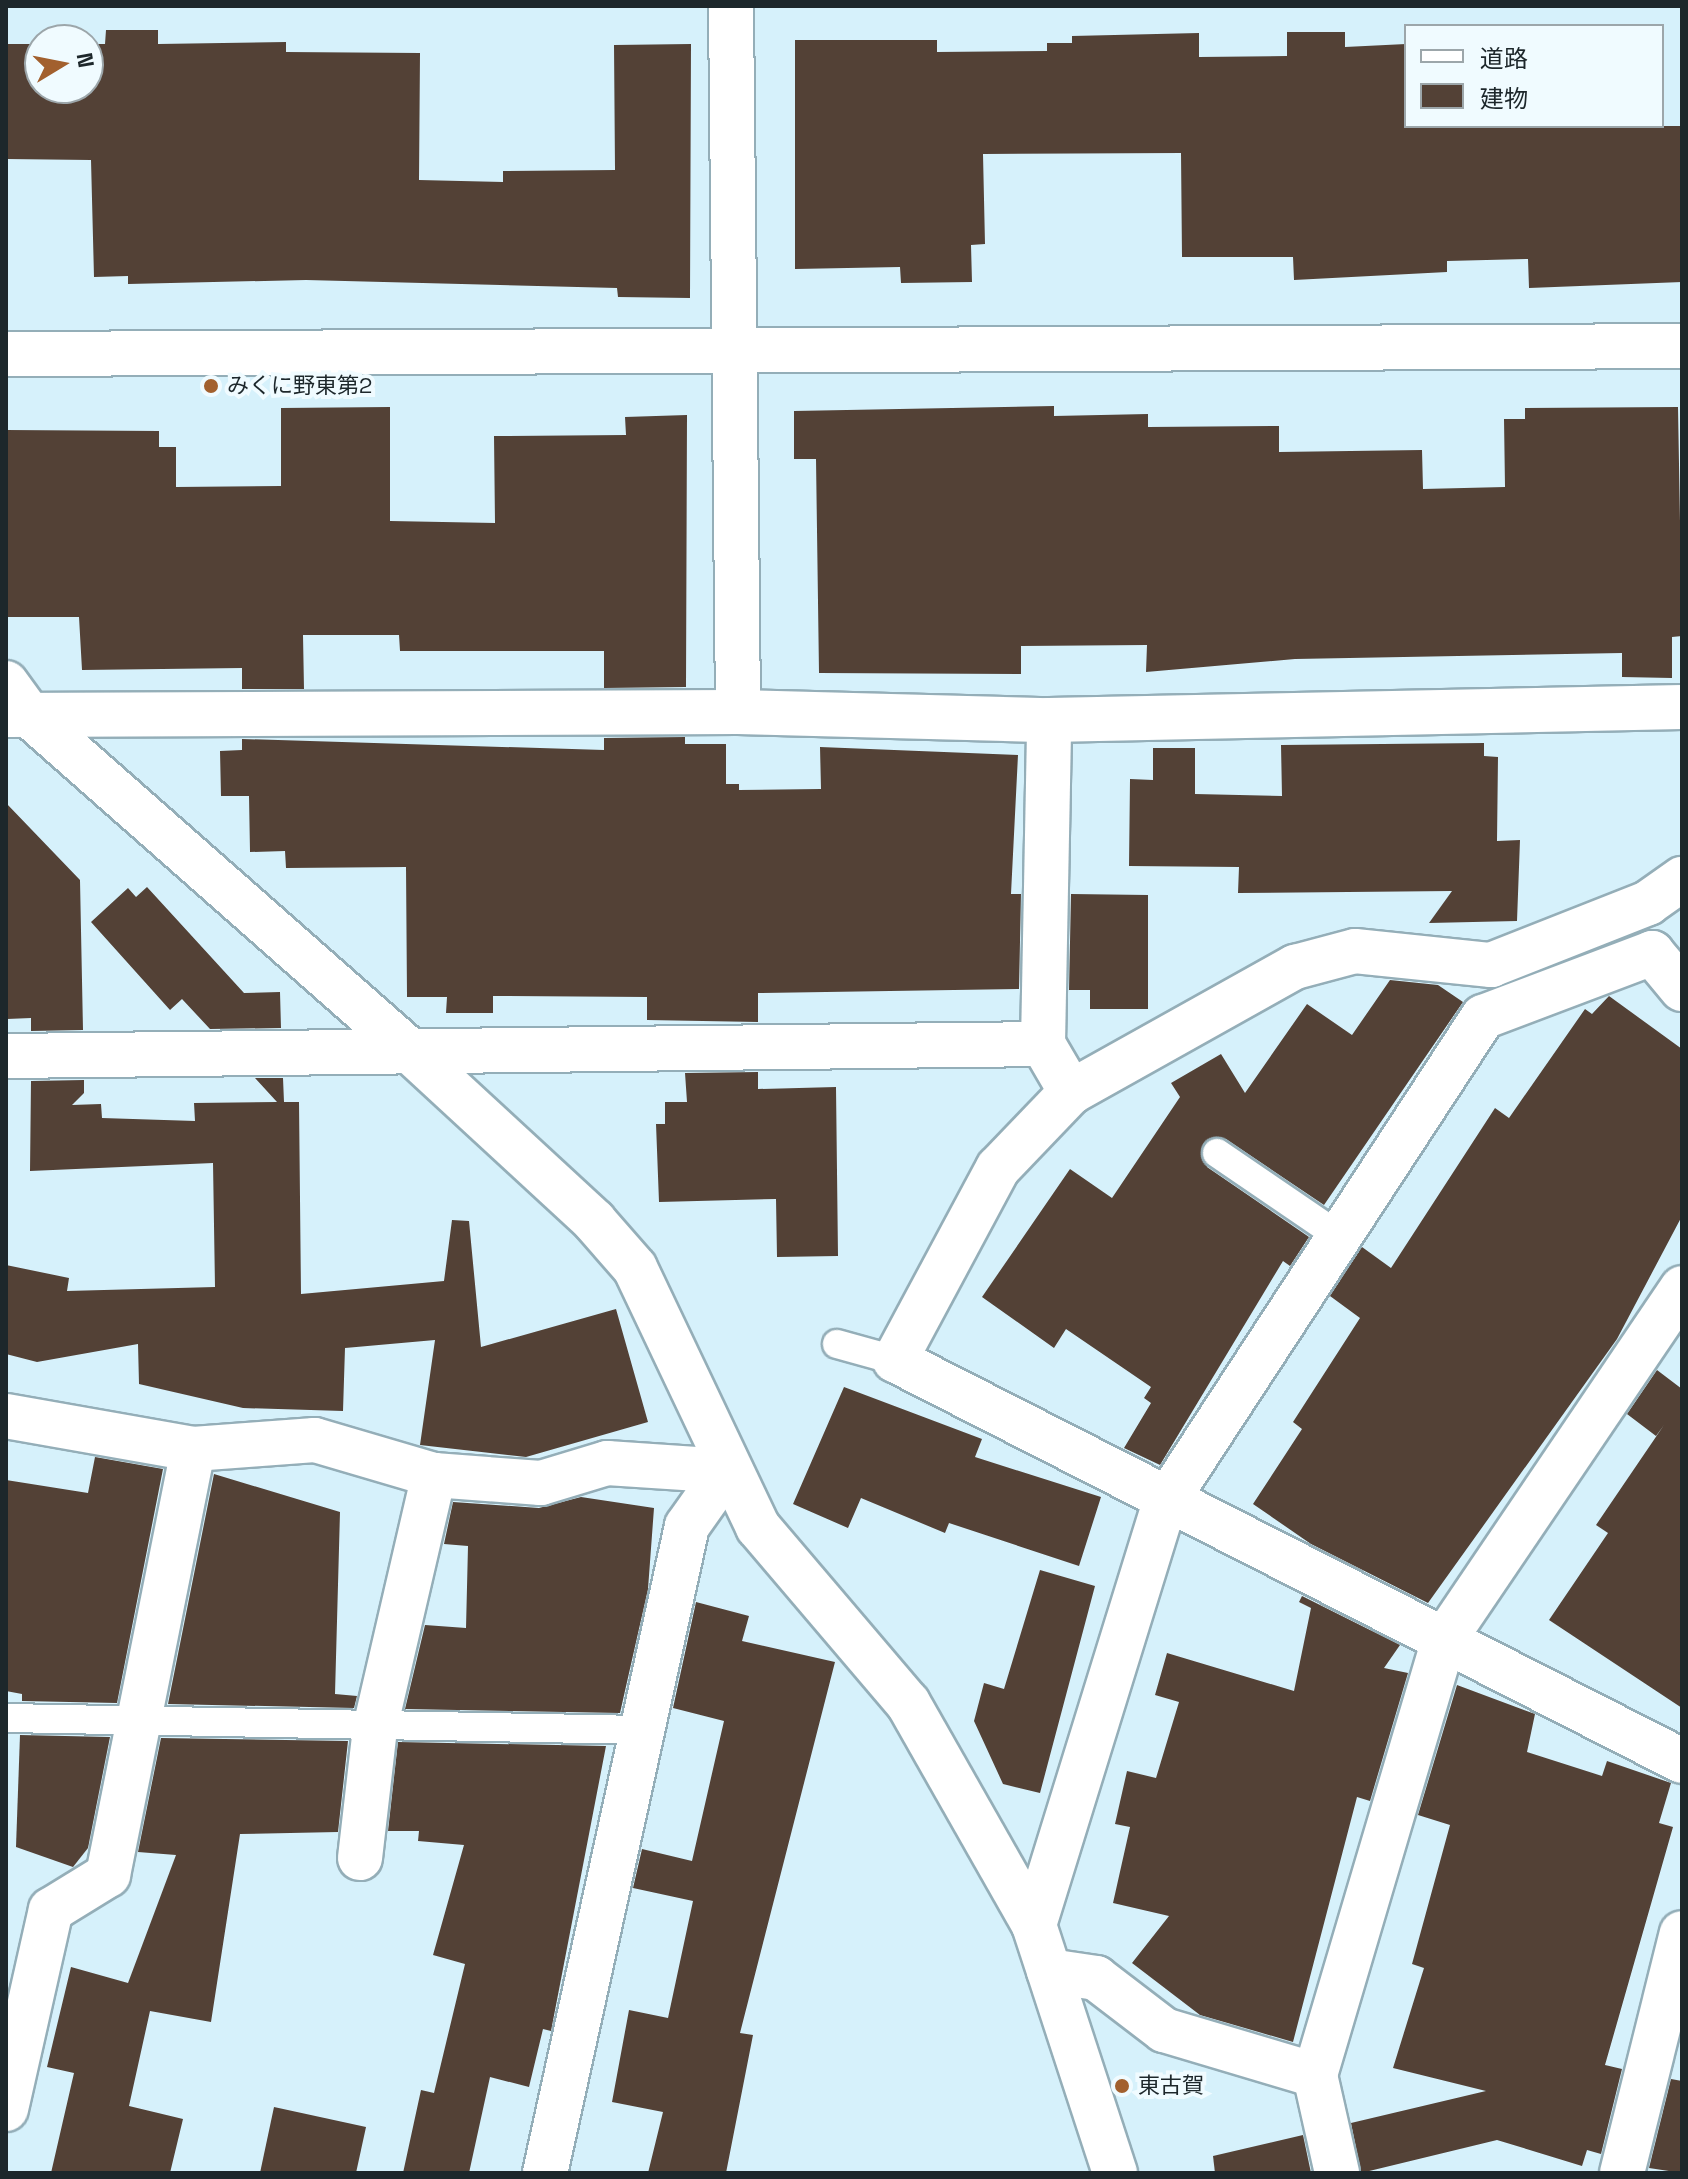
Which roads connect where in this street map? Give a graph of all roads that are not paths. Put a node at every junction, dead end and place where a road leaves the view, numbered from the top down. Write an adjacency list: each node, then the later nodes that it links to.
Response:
1 (731, 6): 3 (street)
2 (1682, 346): 3 (street)
3 (732, 352): 4 (street); 7 (street)
4 (6, 354)
5 (14, 704): 7 (street); 12 (street)
6 (1682, 707): 8 (street)
7 (738, 712): 8 (street)
8 (1049, 720): 11 (street)
9 (1682, 879): 14 (street)
10 (1682, 989): 16 (street)
11 (1043, 1044): 12 (street); 14 (street)
12 (410, 1051): 13 (street); 22 (street)
13 (6, 1056)
14 (1071, 1092): 19 (street)
15 (1217, 1153): 16 (lane)
16 (1340, 1237): 24 (street)
17 (1682, 1288): 25 (street)
18 (837, 1344): 19 (lane)
19 (895, 1360): 24 (street)
20 (6, 1416): 21 (street)
21 (193, 1449): 23 (street); 26 (street)
22 (726, 1471): 23 (street); 29 (street); 32 (street)
23 (434, 1475): 28 (street)
24 (1165, 1503): 25 (street); 32 (street)
25 (1444, 1640): 30 (street); 35 (street)
26 (137, 1717): 27 (lane); 28 (lane); 36 (street)
27 (6, 1718)
28 (375, 1728): 29 (lane); 31 (street)
29 (642, 1730): 37 (street)
30 (1682, 1761)
31 (360, 1858)
32 (1034, 1925): 34 (street)
33 (1682, 1933): 40 (street)
34 (1049, 1971): 35 (street); 38 (street)
35 (1315, 2075): 39 (street)
36 (6, 2109)
37 (545, 2173)
38 (1115, 2173)
39 (1337, 2173)
40 (1622, 2173)

